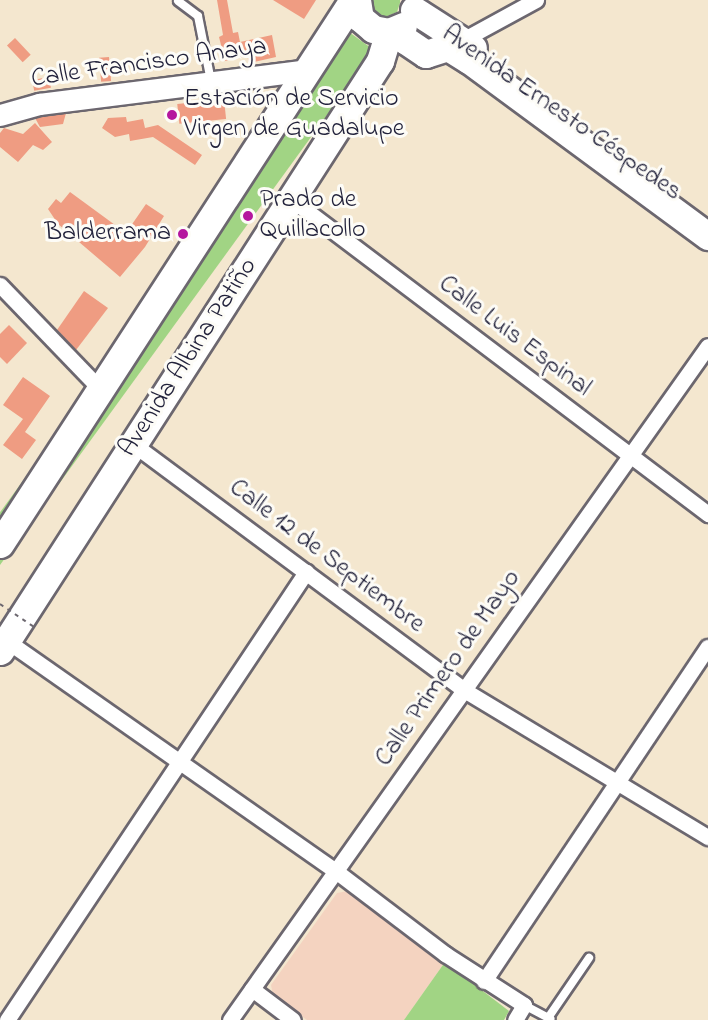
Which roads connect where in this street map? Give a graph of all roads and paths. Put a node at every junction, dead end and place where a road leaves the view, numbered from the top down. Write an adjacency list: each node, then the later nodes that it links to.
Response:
1 (355, 0): 4 (highway); 6 (highway)
2 (536, 0): 5 (street)
3 (178, 1): 7 (lane)
4 (404, 18): 5 (highway, Avenida Ernesto Céspedes); 9 (highway, Avenida Albina Patiño)
5 (455, 44): 10 (highway, Avenida Ernesto Céspedes); 11 (highway, Avenida Ernesto Céspedes)
6 (307, 70): 7 (main road, Calle Francisco Anaya); 14 (highway)
7 (211, 82): 8 (main road, Calle Francisco Anaya)
8 (0, 115)
9 (291, 199): 15 (highway, Avenida Albina Patiño); 16 (street, Calle Luis Espinal)
10 (708, 217)
11 (708, 236)
12 (0, 285): 14 (street)
13 (708, 346): 16 (street, Calle Primero de Mayo)
14 (102, 392): 18 (highway)
15 (134, 444): 19 (street, Calle 12 de Septiembre); 22 (highway, Avenida Albina Patiño)
16 (630, 455): 17 (street, Calle Luis Espinal); 24 (street, Calle Primero de Mayo)
17 (708, 514)
18 (3, 535)
19 (306, 572): 24 (street, Calle 12 de Septiembre); 25 (street)
20 (0, 604): 21 (path, bridge)
21 (33, 626)
22 (3, 646): 25 (street)
23 (708, 648): 26 (street)
24 (464, 690): 26 (street, Calle 12 de Septiembre); 28 (street, Calle Primero de Mayo)
25 (177, 760): 28 (street); 34 (street)
26 (619, 783): 27 (street, Calle 12 de Septiembre); 30 (street)
27 (708, 837)
28 (337, 872): 30 (street); 31 (street, Calle Primero de Mayo)
29 (589, 958): 33 (lane)
30 (484, 981): 32 (street)
31 (252, 989): 35 (street, Calle Primero de Mayo); 36 (street)
32 (524, 1005): 33 (lane); 37 (street)
33 (550, 1019)
34 (7, 1020)
35 (230, 1020)
36 (293, 1020)
37 (515, 1020)

